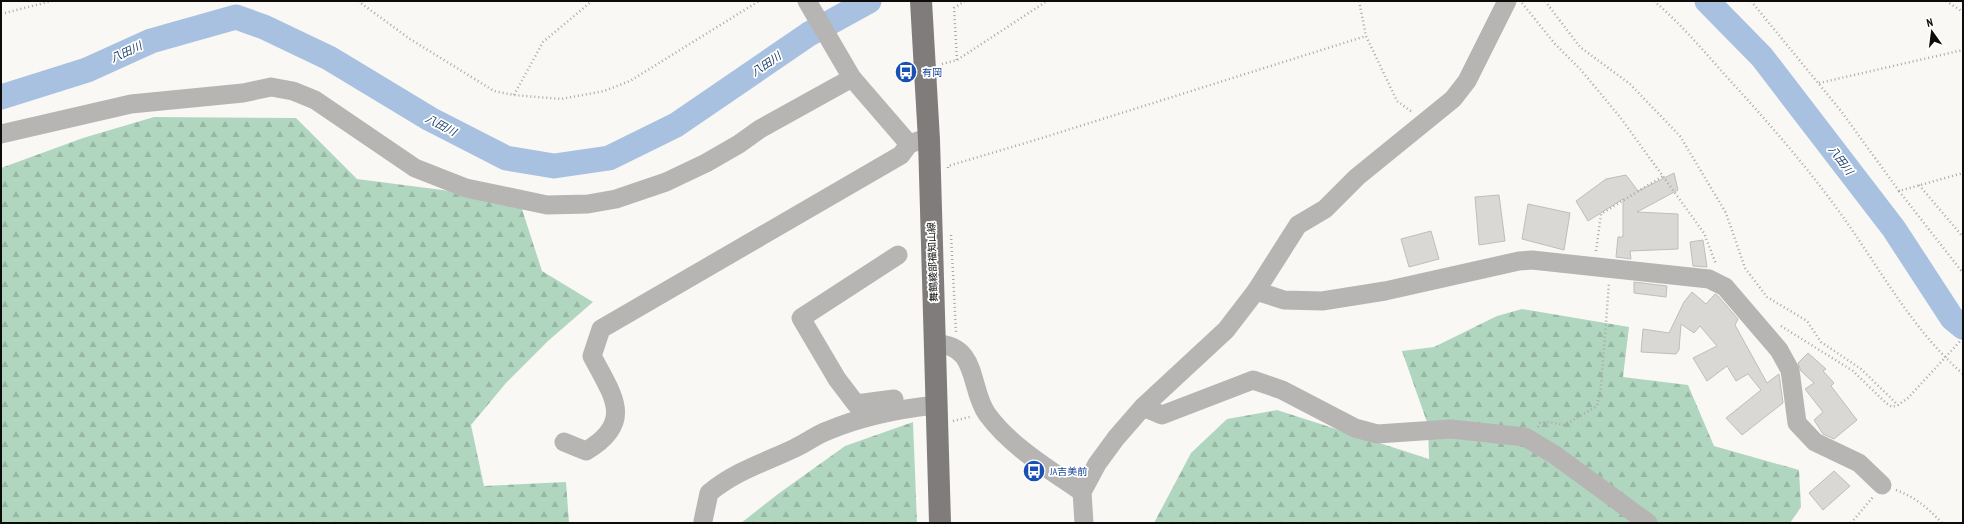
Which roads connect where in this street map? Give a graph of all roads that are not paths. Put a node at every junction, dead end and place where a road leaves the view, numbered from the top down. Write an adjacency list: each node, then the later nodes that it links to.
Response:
1 (921, 1): 6 (main road, 舞鶴綾部福知山線)
2 (1507, 1): 8 (street)
3 (807, 2): 4 (street)
4 (848, 71): 5 (street); 6 (street)
5 (1, 134)
6 (919, 142): 9 (main road, 舞鶴綾部福知山線); 13 (street)
7 (898, 255): 11 (street)
8 (1256, 291): 10 (street); 14 (street)
9 (935, 344): 12 (main road, 舞鶴綾部福知山線); 15 (street)
10 (1143, 407): 15 (street); 19 (street)
11 (904, 408): 12 (street); 16 (street)
12 (942, 413): 17 (main road, 舞鶴綾部福知山線)
13 (564, 442)
14 (1882, 485)
15 (1082, 492): 18 (street)
16 (703, 521)
17 (940, 523)
18 (1084, 523)
19 (1648, 523)

